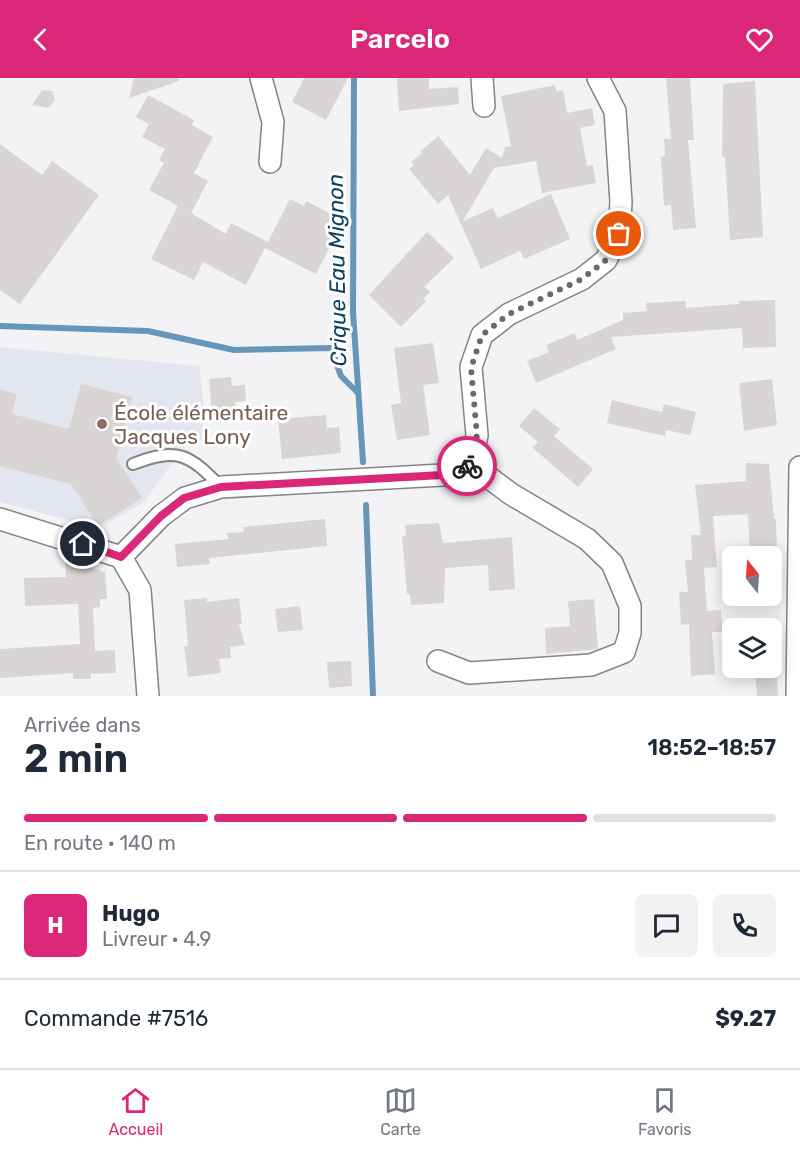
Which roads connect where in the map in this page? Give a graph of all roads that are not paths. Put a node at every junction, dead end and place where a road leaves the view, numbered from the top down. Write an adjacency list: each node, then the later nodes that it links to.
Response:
1 (261, 78): 5 (street)
2 (482, 78): 4 (street)
3 (598, 78): 7 (street)
4 (484, 106)
5 (270, 162)
6 (133, 464): 9 (lane)
7 (471, 464): 9 (street); 12 (street)
8 (800, 467): 14 (street)
9 (221, 487): 11 (street)
10 (0, 519): 11 (street)
11 (121, 557): 13 (street)
12 (438, 661)
13 (148, 696)
14 (797, 696)

